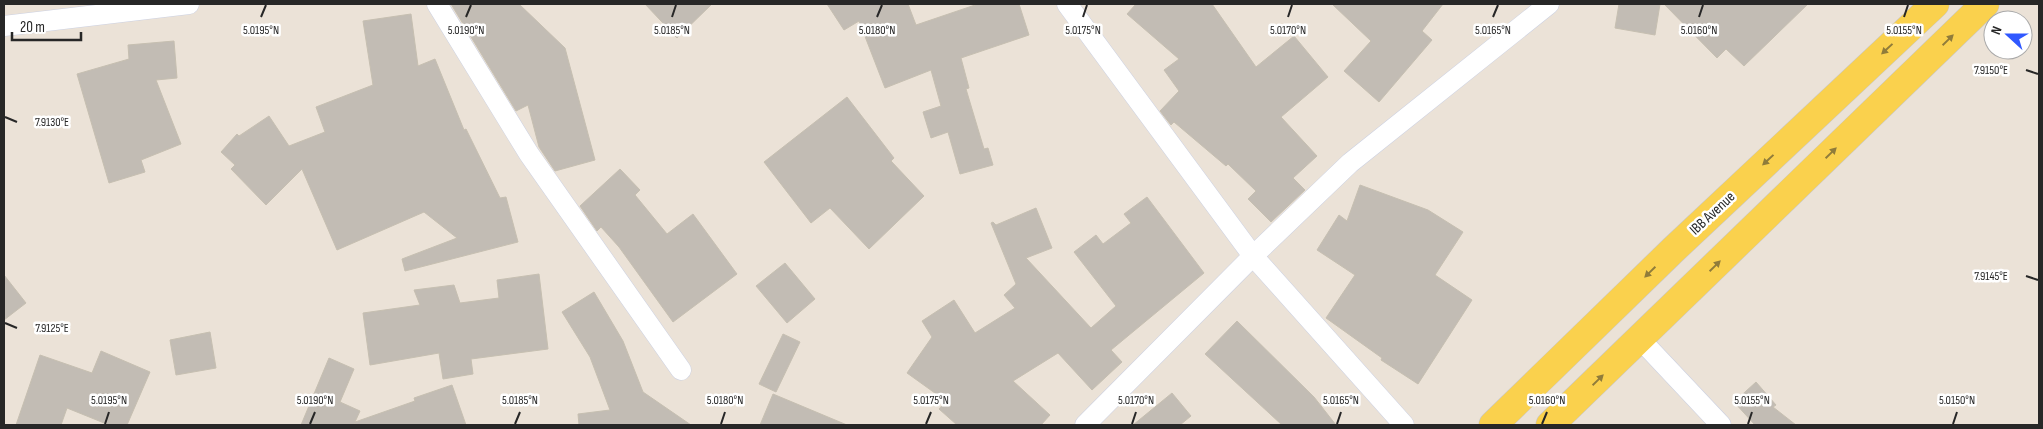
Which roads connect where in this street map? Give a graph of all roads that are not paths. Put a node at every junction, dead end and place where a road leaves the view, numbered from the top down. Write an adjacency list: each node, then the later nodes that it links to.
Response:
1 (189, 4): 7 (street)
2 (437, 4): 10 (street)
3 (1067, 4): 8 (street)
4 (1549, 4): 8 (street)
5 (1935, 4): 13 (main road, IBB Avenue, one-way to 13)
6 (1986, 4): 9 (main road, one-way to 6)
7 (4, 26)
8 (1253, 256): 11 (street); 12 (street)
9 (1640, 339): 14 (main road, one-way to 9); 15 (street)
10 (681, 370)
11 (1085, 425)
12 (1404, 425)
13 (1493, 425)
14 (1550, 425)
15 (1721, 425)

